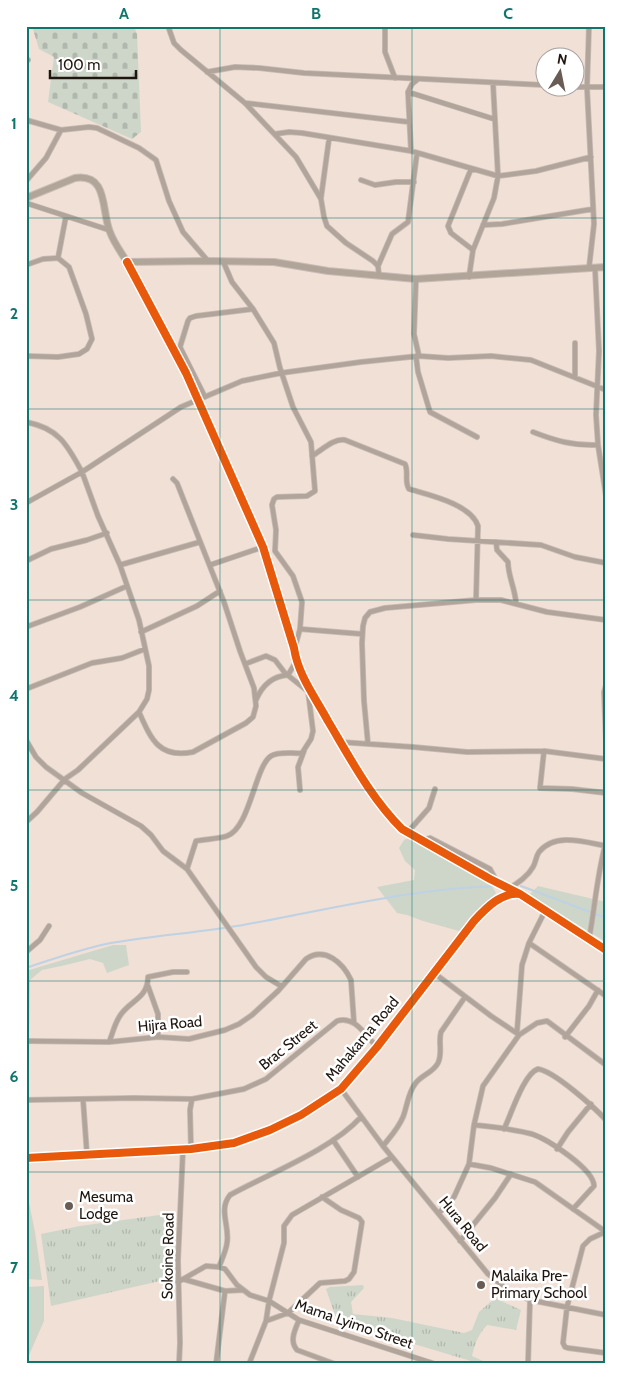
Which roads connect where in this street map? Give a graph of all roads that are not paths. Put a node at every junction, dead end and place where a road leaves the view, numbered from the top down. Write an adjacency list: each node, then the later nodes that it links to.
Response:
1 (168, 26): 4 (street)
2 (385, 26): 5 (street)
3 (588, 26): 11 (street)
4 (207, 72): 5 (street); 13 (street)
5 (395, 78): 6 (street)
6 (417, 80): 7 (street); 12 (street)
7 (493, 83): 8 (street); 14 (street)
8 (534, 85)
9 (606, 87): 11 (street)
10 (584, 88): 11 (street)
11 (587, 88): 22 (street)
12 (408, 92): 14 (street); 16 (street)
13 (245, 103): 16 (street); 18 (street)
14 (494, 119): 24 (street)
15 (26, 120): 17 (street)
16 (410, 122): 20 (street)
17 (61, 130): 26 (street); 37 (street)
18 (275, 134): 19 (street); 29 (street)
19 (329, 139): 20 (street); 29 (street)
20 (411, 151): 21 (street)
21 (418, 152): 23 (street); 27 (street)
22 (591, 157): 24 (street); 31 (street)
23 (471, 169): 24 (street); 35 (street)
24 (498, 176): 33 (street)
25 (361, 180): 27 (street)
26 (26, 182)
27 (414, 182): 41 (street)
28 (26, 198): 34 (street)
29 (321, 199): 41 (street)
30 (26, 203): 32 (street)
31 (593, 209): 33 (street); 42 (street)
32 (66, 216): 34 (street); 36 (street)
33 (484, 225): 35 (street)
34 (109, 230): 39 (street)
35 (473, 250): 45 (street)
36 (58, 258): 40 (street); 49 (street)
37 (208, 261): 38 (street); 39 (street)
38 (223, 261): 44 (street); 47 (street)
39 (127, 262): 56 (street)
40 (26, 265)
41 (378, 266): 44 (street)
42 (592, 268): 43 (street); 45 (street); 53 (street)
43 (606, 268)
44 (379, 276): 46 (street)
45 (469, 277): 46 (street)
46 (416, 279): 50 (street)
47 (253, 309): 51 (street); 55 (street)
48 (575, 343): 52 (street)
49 (26, 356)
50 (417, 356): 51 (street); 52 (street); 59 (street)
51 (282, 374): 55 (street); 61 (street)
52 (575, 377): 53 (street)
53 (597, 386): 54 (street); 60 (street)
54 (606, 390)
55 (205, 397): 56 (street)
56 (199, 399): 62 (street); 72 (street)
57 (26, 422): 62 (street)
58 (534, 432): 60 (street)
59 (477, 437)
60 (598, 445): 63 (street)
61 (312, 456): 69 (street); 83 (street)
62 (82, 472): 66 (street); 67 (street)
63 (604, 473): 65 (street)
64 (173, 479): 70 (street)
65 (606, 496)
66 (26, 503)
67 (107, 533): 73 (street); 75 (street)
68 (413, 535): 69 (street)
69 (478, 541): 71 (street); 79 (street)
70 (200, 542): 75 (street); 76 (street)
71 (496, 542): 74 (street); 80 (street)
72 (263, 546): 76 (street); 86 (street)
73 (26, 561)
74 (606, 563)
75 (120, 565): 77 (street)
76 (210, 565): 78 (street)
77 (127, 586): 82 (street); 84 (street)
78 (220, 591): 84 (street); 89 (street)
79 (476, 600): 80 (street); 85 (street)
80 (516, 603): 81 (street)
81 (606, 620)
82 (26, 627)
83 (300, 629): 85 (street); 86 (street)
84 (142, 632): 87 (street)
85 (362, 634): 100 (street)
86 (294, 648): 88 (street)
87 (145, 649): 92 (street); 96 (street)
88 (297, 660): 90 (street); 94 (street)
89 (245, 664): 90 (street); 95 (street)
90 (288, 675): 93 (street); 95 (street)
91 (606, 685): 98 (street)
92 (26, 690)
93 (308, 691): 94 (street); 101 (street)
94 (315, 697): 99 (street)
95 (255, 701): 96 (street)
96 (139, 712): 104 (street)
97 (26, 740): 104 (street)
98 (606, 740)
99 (340, 742): 100 (street); 111 (street)
100 (368, 744): 102 (street)
101 (305, 747): 106 (street); 114 (street)
102 (544, 751): 103 (street); 107 (street)
103 (606, 759)
104 (64, 779): 108 (street); 114 (street)
105 (435, 789): 111 (street)
106 (300, 790)
107 (606, 793)
108 (37, 812): 109 (street); 110 (street)
109 (26, 818)
110 (26, 822)
111 (408, 833): 112 (street)
112 (421, 841): 115 (street); 115 (street)
113 (605, 844): 116 (street); 120 (street)
114 (187, 869): 127 (street)
115 (497, 883): 116 (street)
116 (510, 888): 117 (street)
117 (520, 894): 118 (street); 125 (street, Mahakama Road)
118 (545, 911): 120 (street); 121 (street)
119 (49, 926): 123 (street)
120 (589, 939): 122 (street)
121 (529, 943): 128 (street); 132 (street)
122 (606, 950)
123 (26, 952)
124 (187, 972): 126 (street)
125 (434, 973): 130 (street); 137 (street, Mahakama Road)
126 (148, 986): 134 (street); 136 (street)
127 (281, 986): 131 (street, Hijra Road); 134 (street, Hijra Road)
128 (598, 990): 129 (street); 133 (street)
129 (606, 996)
130 (465, 997): 132 (street); 149 (street)
131 (354, 1023): 137 (street); 141 (street, Brac Street)
132 (518, 1034): 133 (street); 146 (street)
133 (565, 1036): 138 (street)
134 (158, 1037): 136 (street, Hijra Road)
135 (26, 1041): 136 (street, Hijra Road)
136 (109, 1042)
137 (377, 1047): 139 (street, Mahakama Road)
138 (606, 1065)
139 (341, 1089): 144 (street, Hura Road); 151 (street, Mahakama Road)
140 (83, 1099): 141 (street, Brac Street); 142 (street, Brac Street); 153 (street)
141 (192, 1099): 151 (street)
142 (26, 1100)
143 (590, 1104): 145 (street); 147 (street); 152 (street)
144 (361, 1117): 148 (street); 149 (street, Hura Road)
145 (606, 1120)
146 (474, 1125): 147 (street); 156 (street)
147 (504, 1129): 152 (street)
148 (333, 1140): 158 (street); 164 (street)
149 (383, 1146): 154 (street, Hura Road)
150 (183, 1149): 151 (street, Mahakama Road); 153 (street, Mahakama Road); 166 (street, Sokoine Road)
151 (192, 1149)
152 (557, 1149): 160 (street)
153 (86, 1155): 155 (street, Mahakama Road)
154 (392, 1157): 158 (street); 161 (street, Hura Road)
155 (26, 1158)
156 (469, 1164): 157 (street); 161 (street)
157 (511, 1174): 160 (street); 163 (street)
158 (358, 1177): 159 (street)
159 (322, 1197): 170 (street); 172 (street)
160 (573, 1210): 162 (street)
161 (439, 1213): 163 (street, Hura Road)
162 (605, 1232): 171 (street)
163 (460, 1241): 169 (street, Hura Road)
164 (219, 1267): 165 (street); 167 (street)
165 (183, 1279): 166 (street); 168 (street)
166 (178, 1282): 177 (street, Sokoine Road)
167 (242, 1290): 168 (street); 170 (street)
168 (225, 1291): 178 (street)
169 (530, 1300): 171 (street, Hura Road); 182 (street)
170 (269, 1301): 172 (street); 175 (street)
171 (567, 1307): 173 (street, Hura Road); 176 (street)
172 (288, 1313): 174 (street, Mama Lyimo Street); 175 (street, Mama Lyimo Street)
173 (606, 1315)
174 (299, 1320): 180 (street); 181 (street, Mama Lyimo Street)
175 (266, 1321): 179 (street)
176 (606, 1353)
177 (179, 1364)
178 (216, 1364)
179 (248, 1364)
180 (335, 1364)
181 (435, 1364)
182 (528, 1364)

